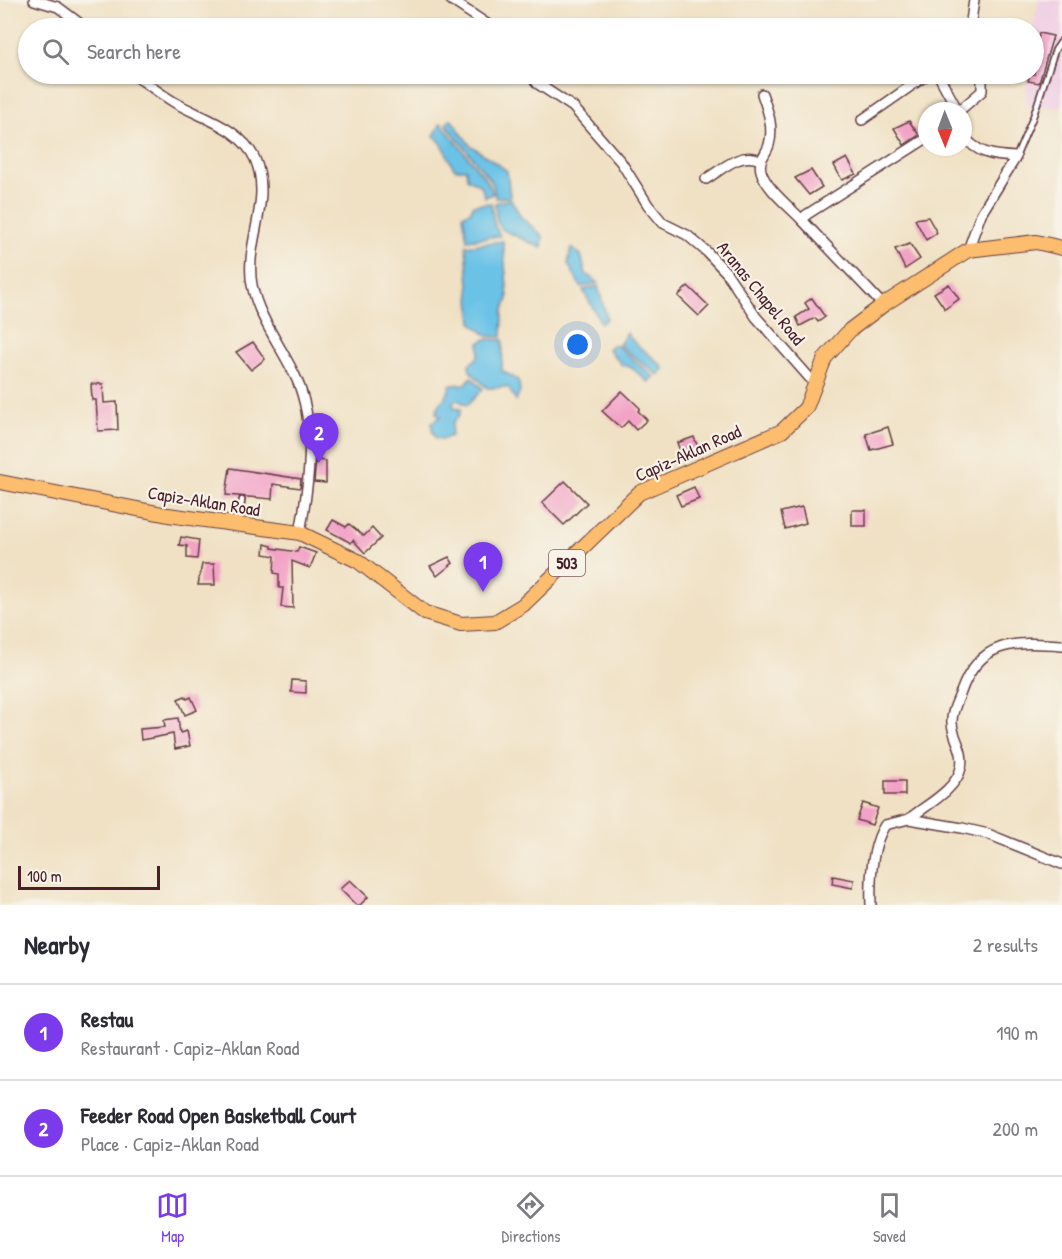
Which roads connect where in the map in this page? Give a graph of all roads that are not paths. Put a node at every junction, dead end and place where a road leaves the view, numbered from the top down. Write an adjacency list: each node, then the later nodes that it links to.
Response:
1 (34, 0): 4 (street)
2 (452, 0): 5 (street)
3 (974, 0): 6 (street)
4 (73, 18)
5 (478, 18)
6 (971, 18)
7 (1062, 40): 14 (lane)
8 (147, 84): 32 (street)
9 (538, 84): 28 (street, Aranas Chapel Road)
10 (914, 84): 18 (street)
11 (944, 84): 16 (street)
12 (982, 84): 17 (street)
13 (1044, 84): 21 (lane)
14 (1044, 84)
15 (762, 94): 22 (street)
16 (954, 102)
17 (971, 102)
18 (862, 120)
19 (972, 143): 21 (street)
20 (918, 144): 24 (street)
21 (1016, 157): 26 (street)
22 (760, 160): 23 (street); 24 (street)
23 (706, 179)
24 (803, 222): 27 (street)
25 (1062, 248): 26 (main road, Capiz-Aklan Road / 503)
26 (968, 250): 27 (main road, Capiz-Aklan Road / 503)
27 (883, 306): 28 (main road, Capiz-Aklan Road / 503)
28 (815, 384): 32 (main road, Capiz-Aklan Road / 503)
29 (0, 482): 31 (main road, Capiz-Aklan Road / 503)
30 (242, 500): 31 (lane)
31 (238, 525): 32 (main road, Capiz-Aklan Road / 503)
32 (300, 533)
33 (1062, 645): 34 (street)
34 (909, 819): 35 (street); 36 (street)
35 (1062, 864)
36 (871, 905)

